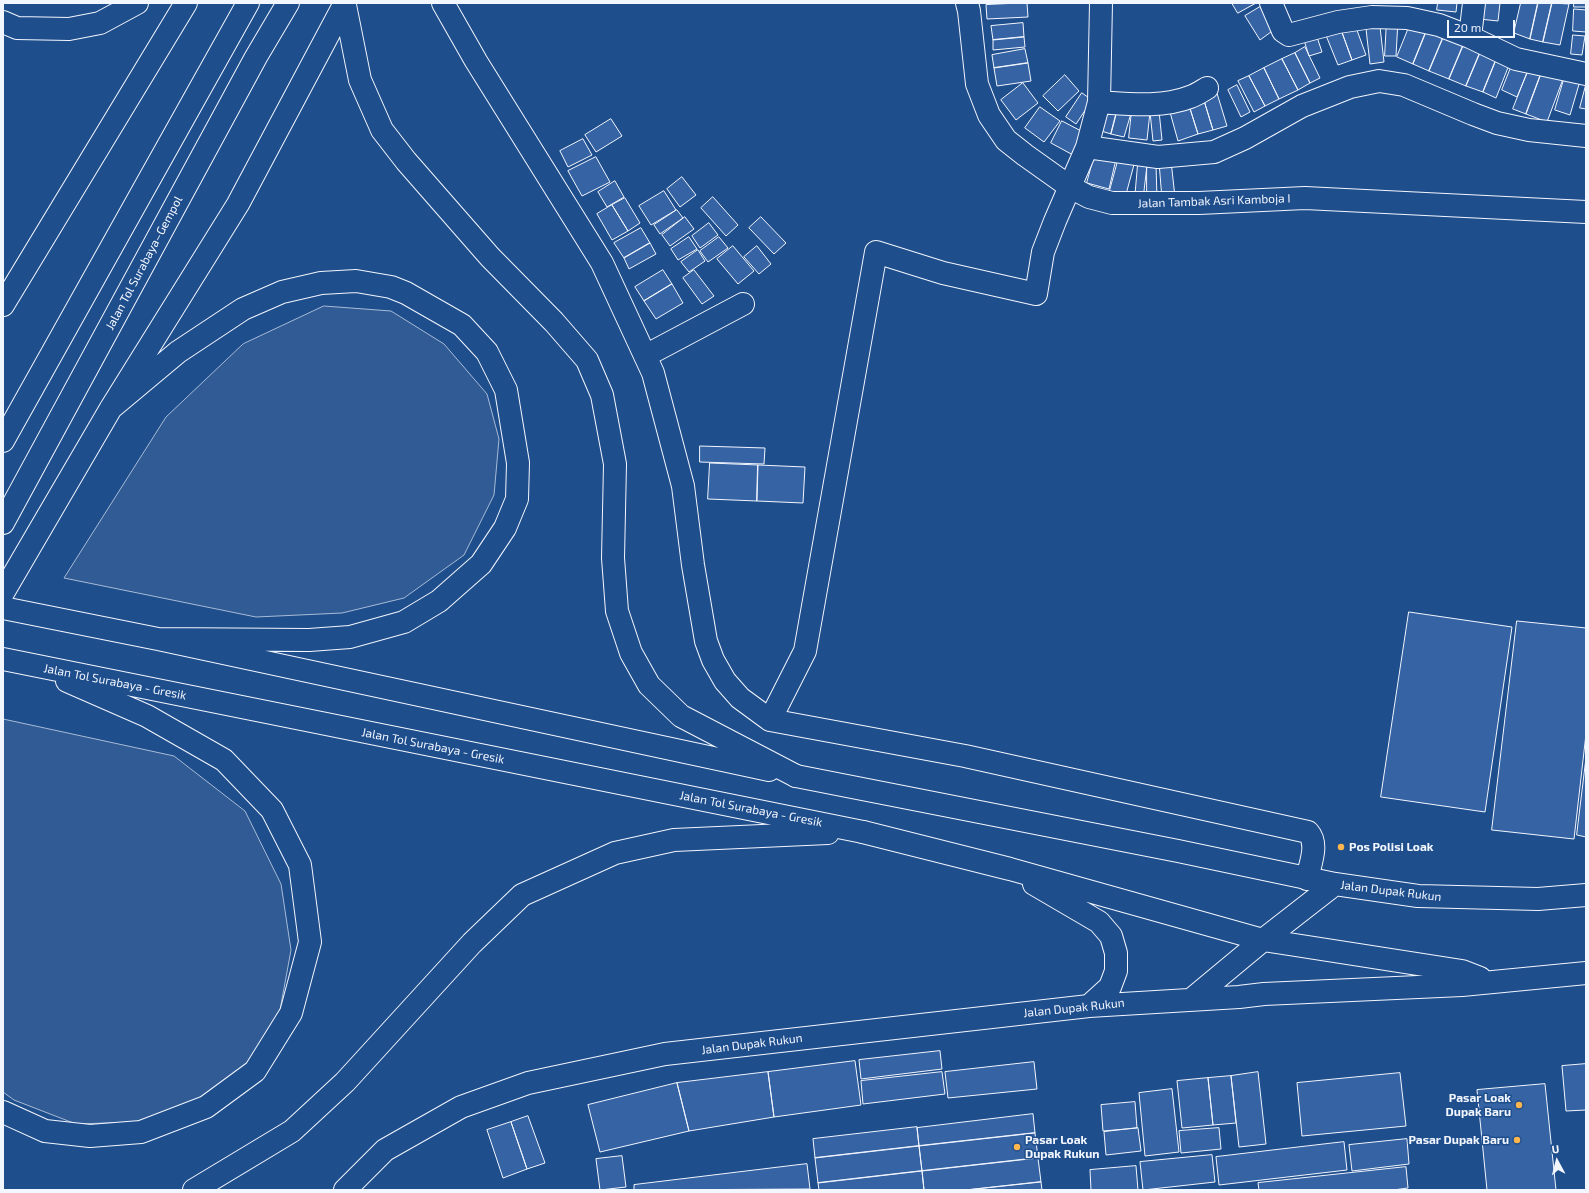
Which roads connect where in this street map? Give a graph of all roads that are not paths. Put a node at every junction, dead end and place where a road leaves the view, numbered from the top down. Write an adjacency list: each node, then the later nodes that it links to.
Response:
1 (137, 3): 12 (main road)
2 (186, 3): 22 (main road)
3 (248, 3): 25 (main road)
4 (288, 3): 26 (main road, Jalan Tol Surabaya–Gempol)
5 (443, 3): 23 (main road)
6 (967, 3): 19 (main road, Jalan Tambak Asri Kamboja I)
7 (1101, 3): 16 (main road)
8 (1270, 3): 11 (main road)
9 (1474, 3): 13 (main road)
10 (345, 4): 24 (main road); 33 (main road)
11 (1339, 12): 13 (main road)
12 (3, 22)
13 (1470, 37): 14 (main road)
14 (1586, 74)
15 (1207, 88): 16 (main road)
16 (1100, 102): 18 (main road)
17 (1586, 136): 18 (main road)
18 (1087, 147): 19 (main road)
19 (1070, 187): 20 (main road, Jalan Tambak Asri Kamboja I); 32 (main road)
20 (1586, 212)
21 (743, 304): 23 (main road)
22 (3, 305)
23 (645, 356): 32 (main road)
24 (111, 408): 27 (main road); 29 (main road)
25 (3, 441)
26 (3, 523)
27 (3, 593)
28 (3, 608): 29 (main road)
29 (158, 639): 33 (main road)
30 (3, 659): 31 (main road, Jalan Tol Surabaya - Gresik)
31 (25, 664): 34 (main road, Jalan Tol Surabaya - Gresik); 44 (main road)
32 (770, 720): 36 (main road)
33 (796, 776): 36 (main road)
34 (863, 832): 35 (main road); 45 (main road)
35 (1010, 869): 39 (main road); 43 (main road)
36 (1307, 879): 37 (main road)
37 (1334, 884): 38 (main road, Jalan Dupak Rukun); 39 (main road, Jalan Dupak Rukun)
38 (1586, 895)
39 (1262, 940): 41 (main road, Jalan Dupak Rukun); 42 (main road, Jalan Dupak Rukun)
40 (1586, 973): 41 (main road, Jalan Dupak Rukun)
41 (1490, 982): 42 (main road, Jalan Dupak Rukun)
42 (1192, 999): 43 (main road, Jalan Dupak Rukun)
43 (1089, 1006): 46 (main road, Jalan Dupak Rukun)
44 (3, 1112)
45 (194, 1190)
46 (345, 1190)

